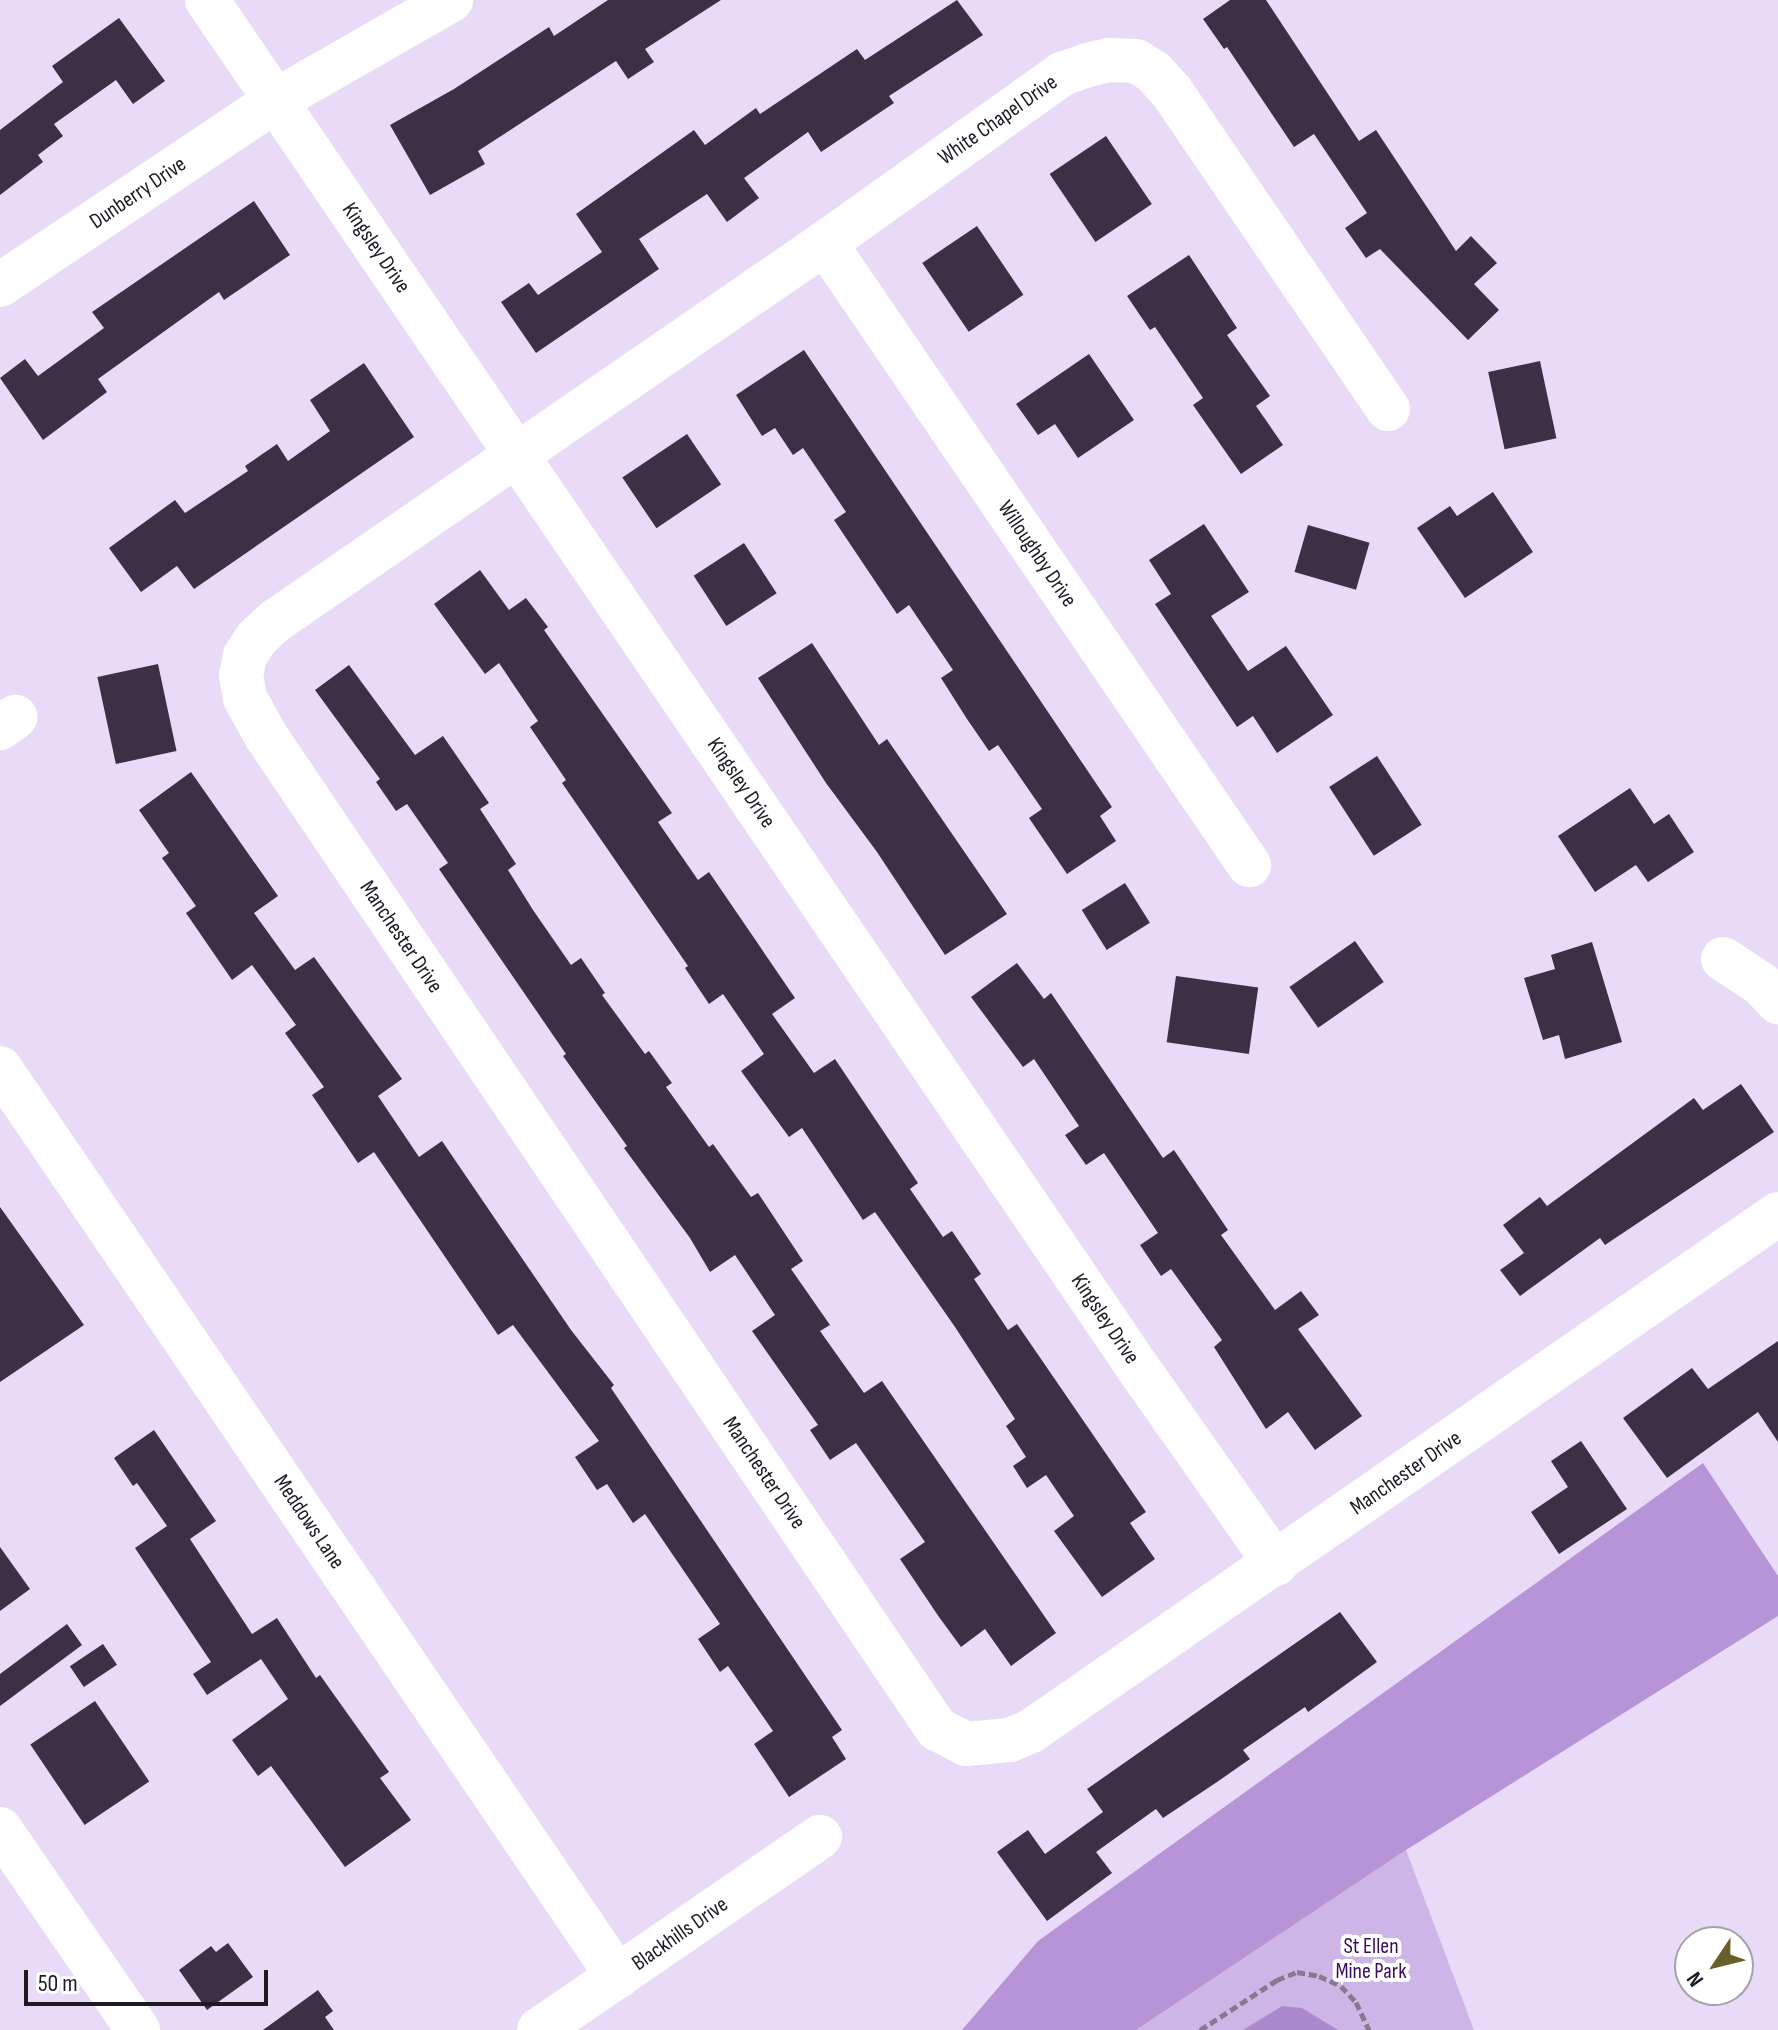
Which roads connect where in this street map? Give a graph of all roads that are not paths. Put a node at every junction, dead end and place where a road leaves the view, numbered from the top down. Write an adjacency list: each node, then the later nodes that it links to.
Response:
1 (207, 0): 3 (street, Kingsley Drive)
2 (451, 0): 3 (street)
3 (275, 101): 5 (street, Dunberry Drive); 7 (street, Kingsley Drive)
4 (825, 243): 6 (street, White Chapel Drive); 7 (street, White Chapel Drive); 8 (street, Willoughby Drive)
5 (0, 285)
6 (1388, 409)
7 (518, 455): 13 (street, Kingsley Drive); 13 (street, Manchester Drive)
8 (1249, 865)
9 (1723, 959): 10 (street)
10 (1778, 1002)
11 (0, 1068): 16 (street, Meddows Lane)
12 (1778, 1214): 13 (street, Manchester Drive)
13 (1276, 1564)
14 (0, 1829): 17 (street)
15 (820, 1837): 16 (street, Blackhills Drive)
16 (618, 1977): 18 (street, Blackhills Drive)
17 (138, 2030)
18 (539, 2030)

